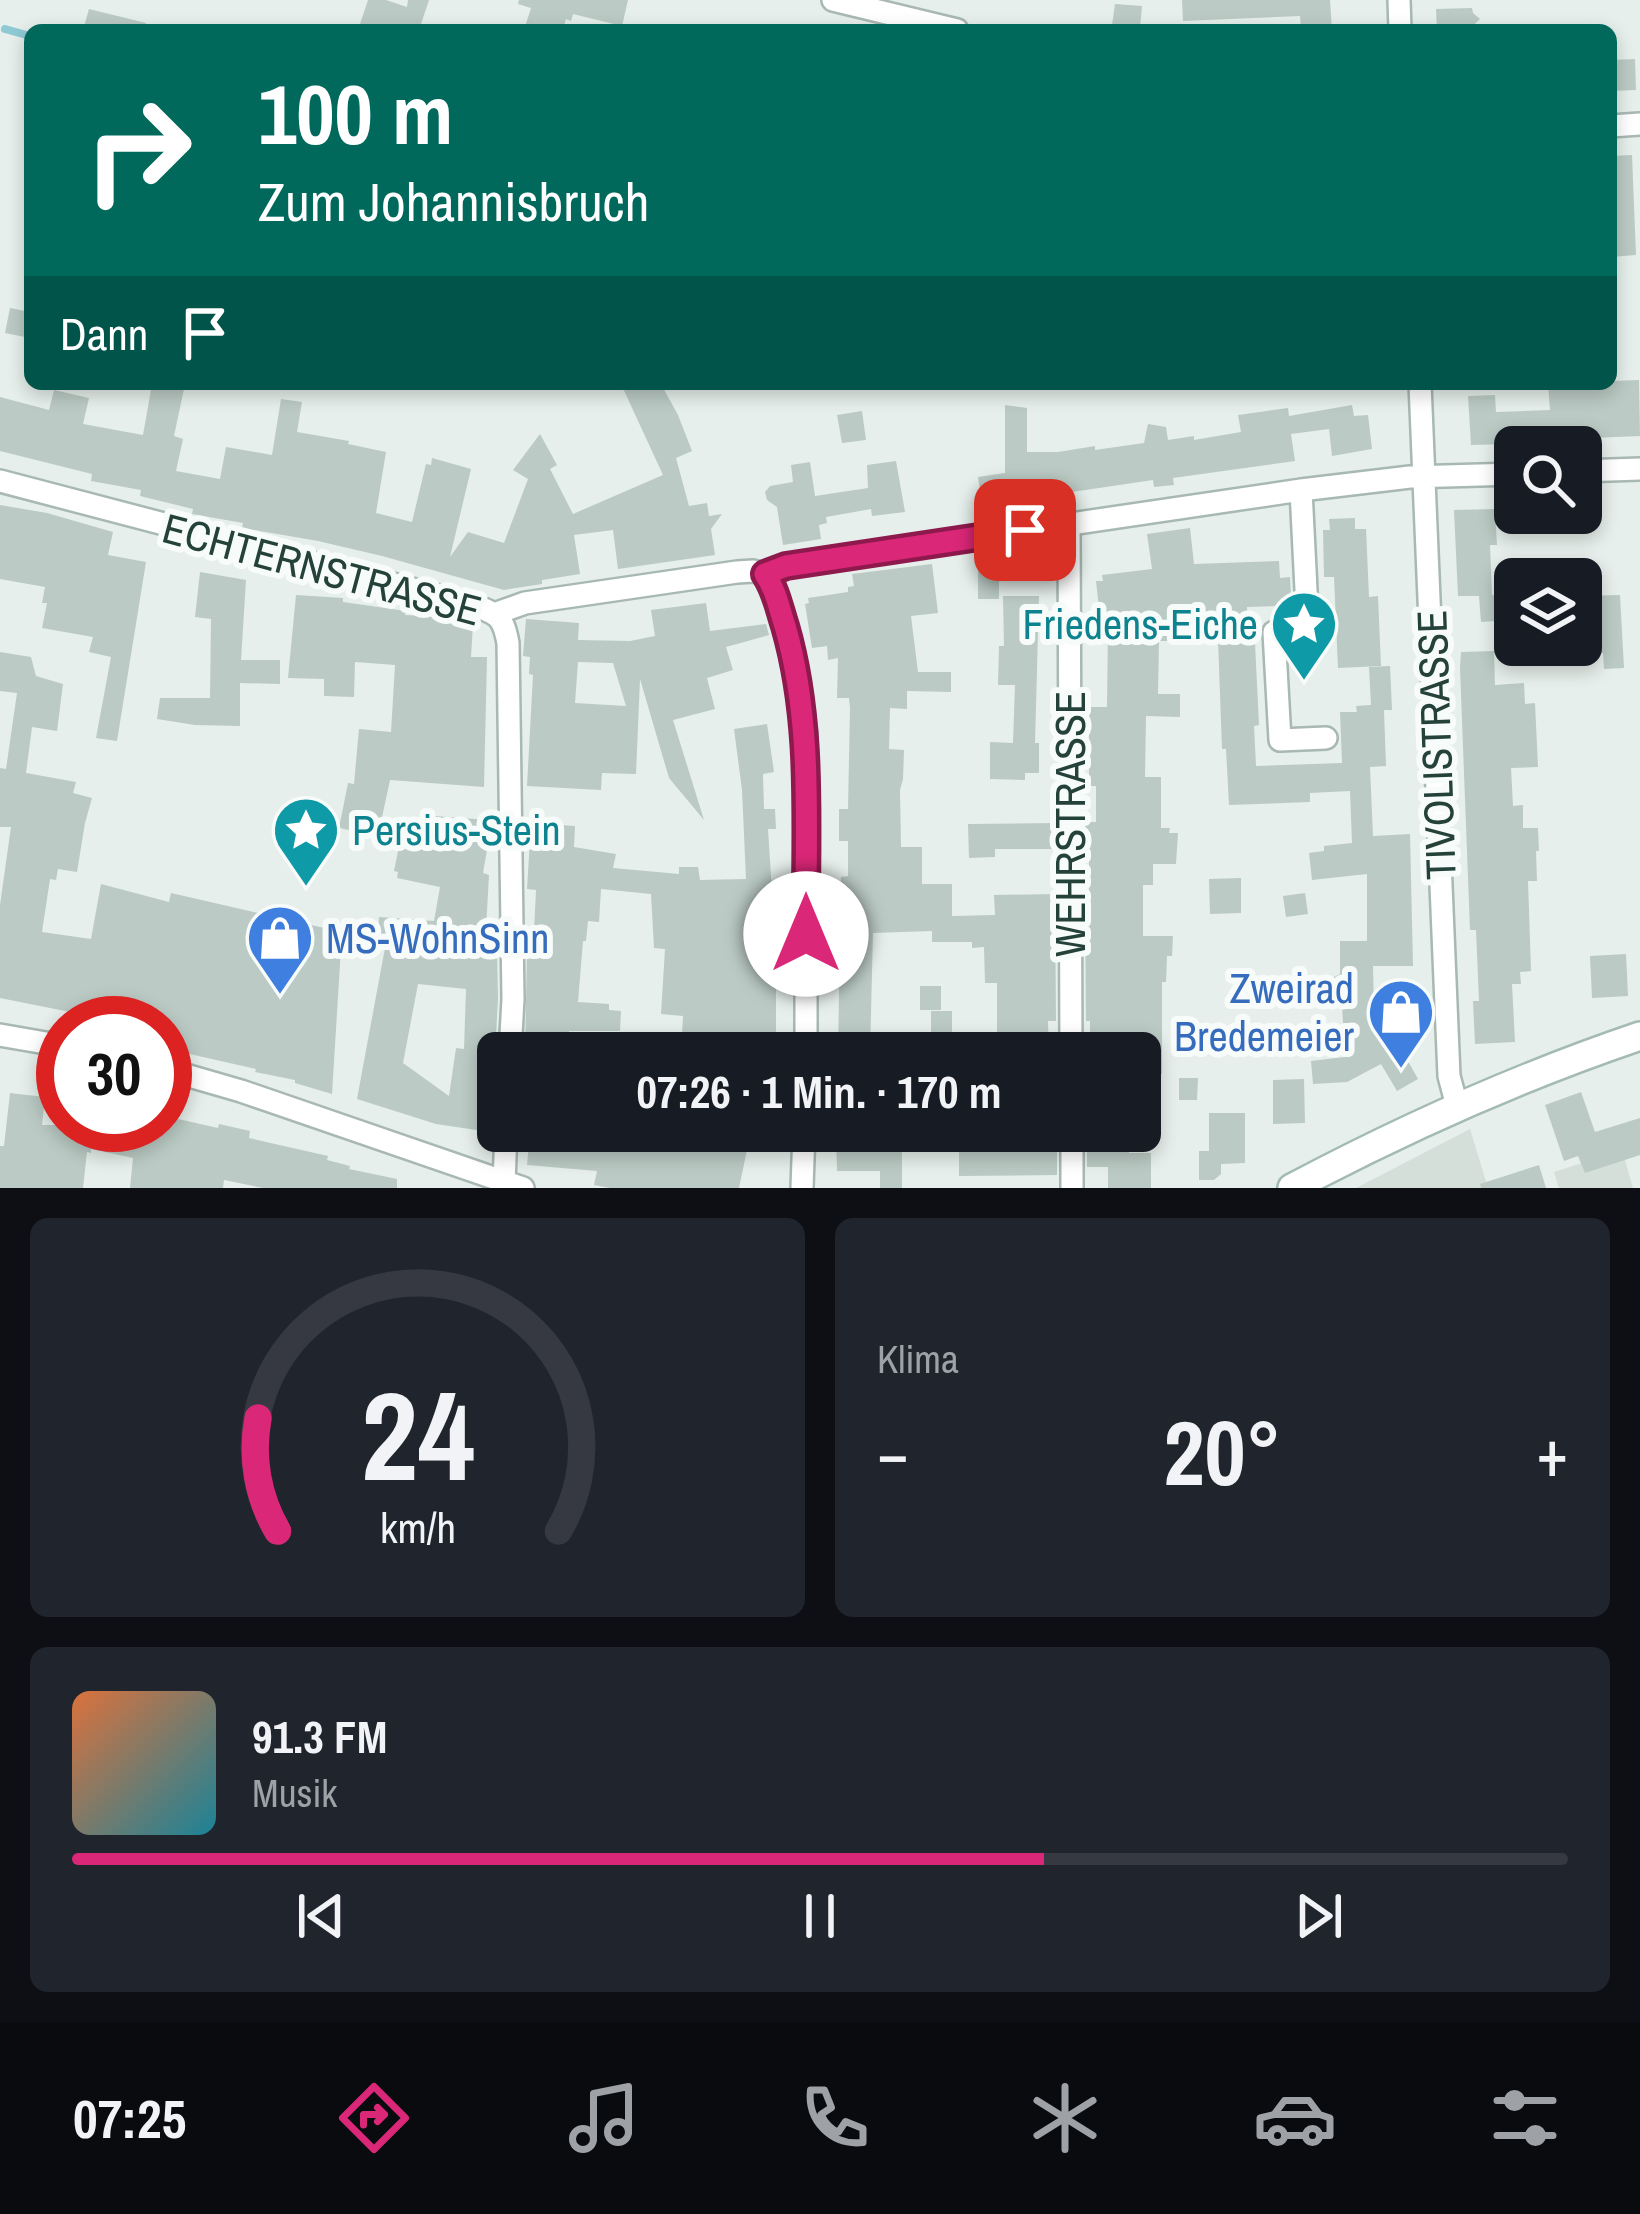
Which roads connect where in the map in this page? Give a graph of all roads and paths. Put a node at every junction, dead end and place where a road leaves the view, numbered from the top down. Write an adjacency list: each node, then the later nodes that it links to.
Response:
1 (833, 0): 2 (street)
2 (870, 20): 3 (street)
3 (905, 24)
4 (1420, 390): 8 (street, TIVOLISTRASSE)
5 (1640, 470): 6 (street)
6 (1602, 471)
7 (1494, 475): 8 (street)
8 (1425, 477): 10 (street); 22 (street, TIVOLISTRASSE)
9 (0, 481): 13 (street, ECHTERNSTRASSE)
10 (1301, 490): 11 (street); 14 (street)
11 (1069, 524): 12 (street); 17 (street, WEHRSTRASSE)
12 (765, 574): 13 (street); 16 (street)
13 (497, 613): 15 (street, ECHTERNSTRASSE)
14 (1326, 738)
15 (511, 1032)
16 (806, 1032)
17 (1072, 1032)
18 (0, 1035): 20 (street)
19 (1640, 1036): 22 (street)
20 (36, 1041)
21 (192, 1077): 26 (street)
22 (1456, 1106): 29 (street)
23 (509, 1152): 26 (street)
24 (804, 1152): 27 (street)
25 (1072, 1152): 28 (street)
26 (513, 1185)
27 (802, 1188)
28 (1072, 1188)
29 (1292, 1188)

